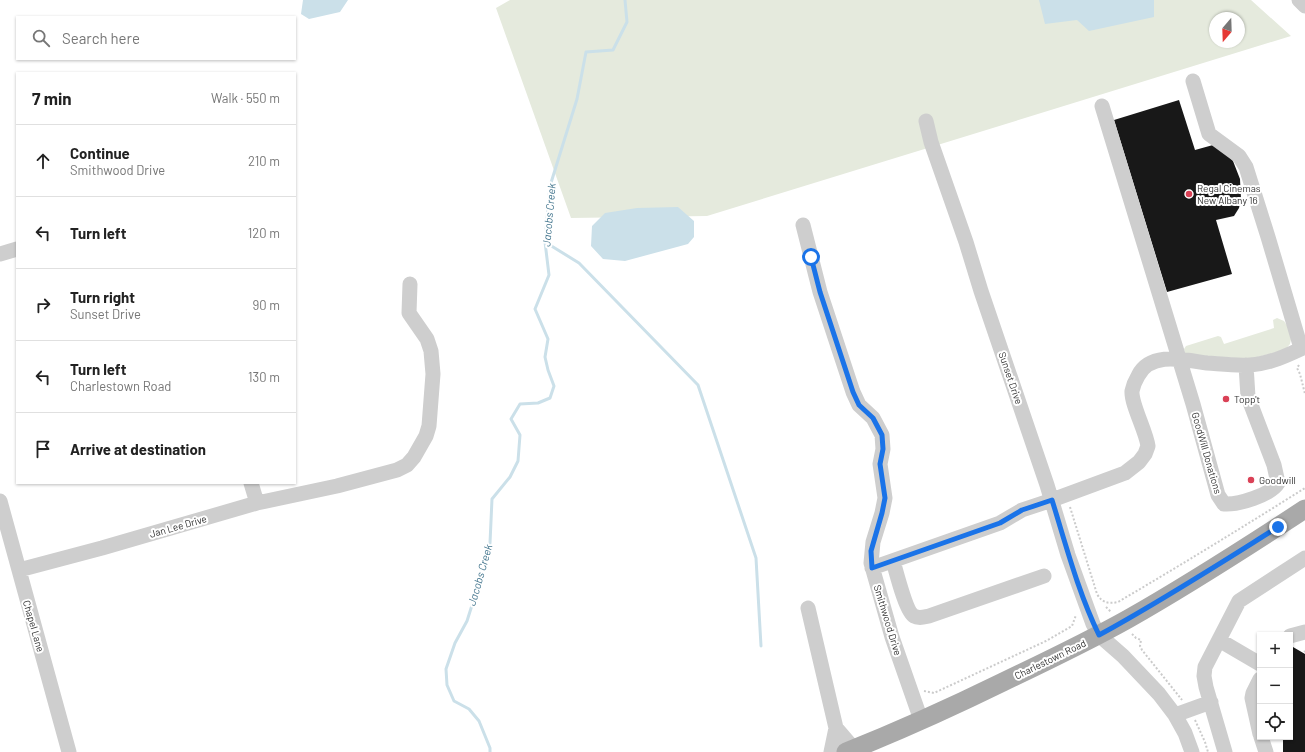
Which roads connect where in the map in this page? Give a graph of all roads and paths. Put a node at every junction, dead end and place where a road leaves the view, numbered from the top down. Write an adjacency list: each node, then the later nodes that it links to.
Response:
1 (1299, 0): 2 (street)
2 (1305, 6)
3 (1193, 81): 10 (street)
4 (1102, 106): 11 (street)
5 (926, 121): 18 (street, Sunset Drive)
6 (803, 225): 24 (street, Smithwood Drive)
7 (16, 249): 8 (street)
8 (0, 254)
9 (410, 284): 19 (street, Jan Lee Drive)
10 (1303, 348): 12 (street)
11 (1180, 360): 12 (street); 12 (street, GoodWill Donations); 18 (street)
12 (1246, 365)
13 (1299, 365): 14 (path)
14 (1305, 394)
15 (251, 484): 19 (street)
16 (1305, 488): 20 (path)
17 (0, 500): 25 (street, Chapel Lane)
18 (1052, 500): 23 (street); 30 (street, Sunset Drive)
19 (257, 503): 25 (street, Jan Lee Drive)
20 (1069, 504)
21 (1305, 509): 30 (main road, Charlestown Road)
22 (1305, 558): 32 (street)
23 (893, 561): 24 (street); 26 (street)
24 (872, 568): 38 (street, Smithwood Drive)
25 (19, 570): 43 (street, Chapel Lane)
26 (1044, 576)
27 (808, 608): 40 (street)
28 (1076, 613): 35 (path)
29 (1305, 632): 31 (street)
30 (1099, 635): 37 (street); 38 (main road, Charlestown Road)
31 (1293, 635)
32 (1219, 640): 33 (street); 36 (street)
33 (1257, 662)
34 (1257, 685): 39 (street)
35 (922, 690)
36 (1210, 702): 37 (street); 46 (street)
37 (1175, 715): 45 (street)
38 (921, 720): 42 (main road, Charlestown Road)
39 (1257, 720)
40 (836, 728): 42 (street); 44 (street)
41 (1262, 740): 47 (street)
42 (850, 750)
43 (69, 752)
44 (831, 752)
45 (1192, 752)
46 (1225, 752)
47 (1266, 752)

